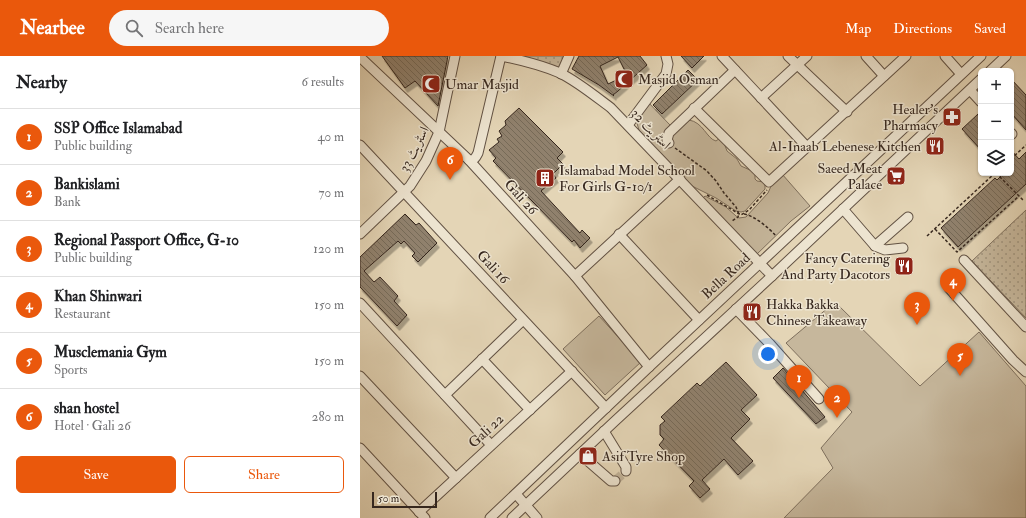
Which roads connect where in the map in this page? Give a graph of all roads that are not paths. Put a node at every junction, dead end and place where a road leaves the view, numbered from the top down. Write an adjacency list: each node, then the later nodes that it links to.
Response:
1 (455, 56): 27 (street, اسٹریٹ 33)
2 (501, 56): 17 (street, اسٹریٹ 32); 33 (street)
3 (569, 56): 17 (street)
4 (666, 56): 26 (street)
5 (722, 56): 16 (street)
6 (788, 56): 14 (street)
7 (807, 56): 14 (street)
8 (866, 56): 19 (street)
9 (906, 56): 19 (street)
10 (945, 56): 18 (street)
11 (981, 56): 18 (street, Bella Road)
12 (1006, 56): 15 (street)
13 (361, 57): 27 (street, Gali 26)
14 (797, 66): 22 (street); 25 (street)
15 (993, 68)
16 (735, 70): 22 (street); 24 (street)
17 (561, 74): 26 (street, اسٹریٹ 32)
18 (961, 74): 28 (street, Bella Road)
19 (884, 76): 25 (street)
20 (978, 82): 21 (street)
21 (970, 90): 23 (street); 32 (street)
22 (761, 98): 31 (street)
23 (978, 99)
24 (694, 108): 29 (street); 31 (street)
25 (847, 112): 31 (street)
26 (628, 125): 34 (street, اسٹریٹ 32)
27 (439, 132): 33 (street, Gali 26); 35 (street, اسٹریٹ 33)
28 (898, 134): 32 (street); 43 (street, Bella Road)
29 (669, 143)
30 (360, 145): 35 (street, Gali 16)
31 (807, 147)
32 (909, 147): 36 (street)
33 (473, 162): 44 (street, Gali 26)
34 (680, 179): 39 (street); 43 (street, اسٹریٹ 32)
35 (404, 193): 38 (street, اسٹریٹ 33); 49 (street, Gali 16)
36 (843, 208): 40 (street); 45 (street)
37 (908, 217): 40 (street)
38 (361, 231)
39 (619, 234): 44 (street); 50 (street)
40 (875, 246): 41 (street)
41 (903, 248)
42 (964, 260): 51 (street)
43 (760, 263): 45 (street, اسٹریٹ 32); 50 (street, Bella Road)
44 (575, 276): 54 (street, Gali 26)
45 (772, 276): 48 (street)
46 (949, 288): 57 (street)
47 (360, 303): 59 (street)
48 (736, 309): 55 (street); 60 (street)
49 (523, 320): 53 (street); 56 (street, Gali 16)
50 (699, 320): 52 (street, Bella Road)
51 (1026, 327)
52 (660, 356): 54 (street, Bella Road); 55 (street)
53 (482, 359): 59 (street); 62 (street)
54 (649, 367): 61 (street, Bella Road)
55 (672, 368): 63 (street)
56 (572, 371): 61 (street, Gali 16); 62 (street, Gali 22)
57 (1026, 372)
58 (360, 376): 69 (street)
59 (445, 395): 65 (street)
60 (819, 399)
61 (606, 408): 64 (street, Bella Road)
62 (530, 410): 65 (street, Gali 22)
63 (604, 431): 67 (street); 68 (street)
64 (575, 438): 67 (street); 71 (street, Bella Road)
65 (491, 445): 69 (street, Gali 22)
66 (360, 448): 73 (street)
67 (582, 451): 70 (street); 72 (street)
68 (626, 472)
69 (456, 478): 73 (street, Gali 22)
70 (615, 481)
71 (516, 494): 72 (street); 74 (street, Bella Road)
72 (526, 504): 75 (street); 76 (street)
73 (422, 515)
74 (490, 518)
75 (512, 518)
76 (537, 518)

